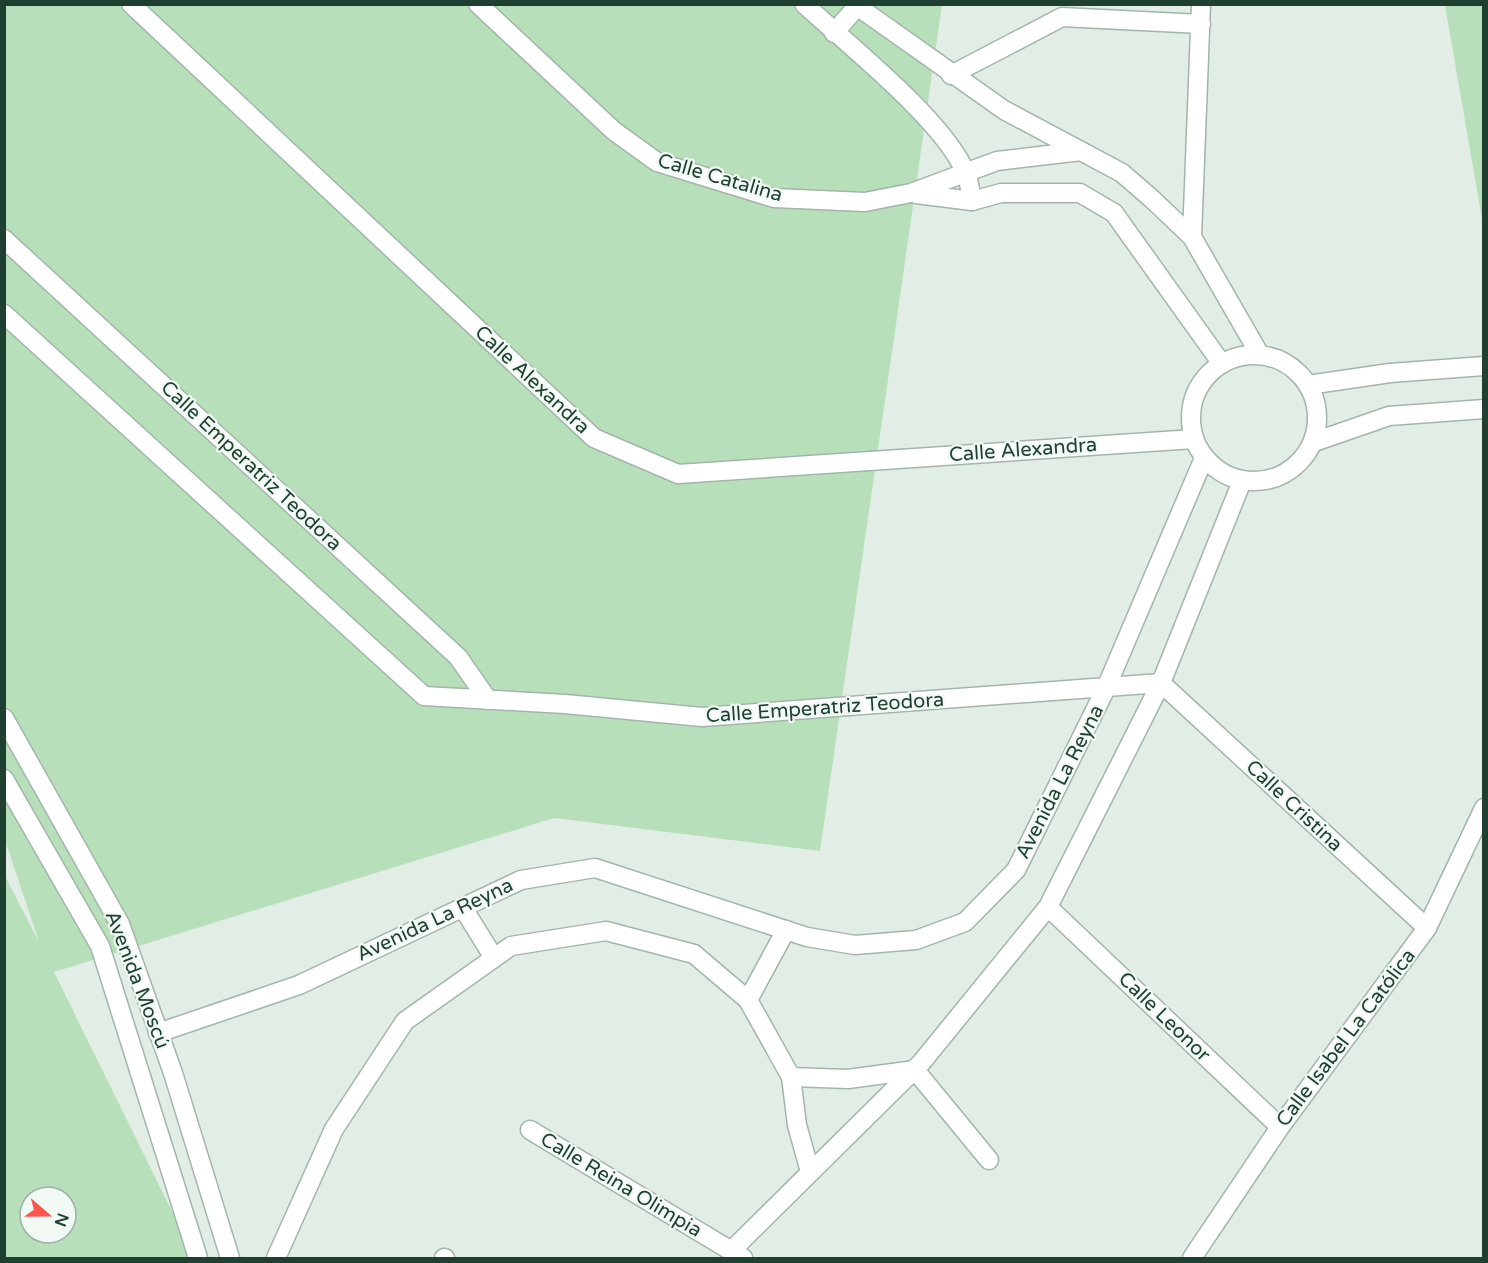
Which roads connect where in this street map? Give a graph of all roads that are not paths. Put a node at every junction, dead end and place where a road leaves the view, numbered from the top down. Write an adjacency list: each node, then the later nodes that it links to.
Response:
1 (131, 4): 21 (street, Calle Alexandra)
2 (478, 4): 11 (street, Calle Catalina)
3 (804, 4): 7 (street)
4 (1202, 4): 6 (street)
5 (856, 5): 7 (street); 8 (street)
6 (1201, 24): 8 (street); 13 (street)
7 (834, 33): 10 (street)
8 (951, 75): 9 (street)
9 (1081, 151): 10 (street, Calle Catalina); 13 (street)
10 (966, 174): 11 (street, Calle Catalina); 12 (street)
11 (912, 193): 12 (street, Calle Catalina)
12 (972, 201): 17 (street, Calle Catalina)
13 (1192, 237): 16 (street)
14 (4, 239): 27 (street, Calle Emperatriz Teodora)
15 (4, 314): 27 (street, Calle Emperatriz Teodora)
16 (1260, 355): 17 (street); 19 (street)
17 (1222, 364): 21 (street)
18 (1484, 366): 19 (street)
19 (1308, 385): 22 (street)
20 (1484, 409): 22 (street)
21 (1194, 439): 23 (street)
22 (1314, 442): 24 (street)
23 (1204, 458): 24 (street); 26 (street, Avenida La Reyna)
24 (1242, 481): 25 (street)
25 (1161, 683): 26 (street, Calle Emperatriz Teodora); 32 (street); 34 (street, Calle Cristina)
26 (1106, 688): 27 (street, Calle Emperatriz Teodora); 35 (street, Avenida La Reyna)
27 (489, 700)
28 (4, 718): 29 (street, Avenida Moscú)
29 (33, 769): 30 (street); 38 (street, Avenida Moscú)
30 (7, 782): 46 (street, Avenida Moscú)
31 (1484, 808): 34 (street, Calle Isabel La Católica)
32 (1048, 907): 39 (street); 41 (street, Calle Leonor)
33 (463, 908): 35 (street, Avenida La Reyna); 36 (street); 38 (street, Avenida La Reyna)
34 (1427, 928): 41 (street, Calle Isabel La Católica)
35 (786, 930): 37 (street)
36 (494, 958): 37 (street); 48 (street)
37 (748, 1000): 40 (street)
38 (158, 1033): 47 (street, Avenida Moscú)
39 (915, 1070): 40 (street); 43 (street); 44 (street)
40 (791, 1077): 44 (street)
41 (1280, 1127): 49 (street, Calle Isabel La Católica)
42 (530, 1130): 45 (street, Calle Reina Olimpia)
43 (990, 1160)
44 (810, 1172): 45 (street)
45 (737, 1255)
46 (198, 1258)
47 (230, 1258)
48 (276, 1258)
49 (1192, 1258)

